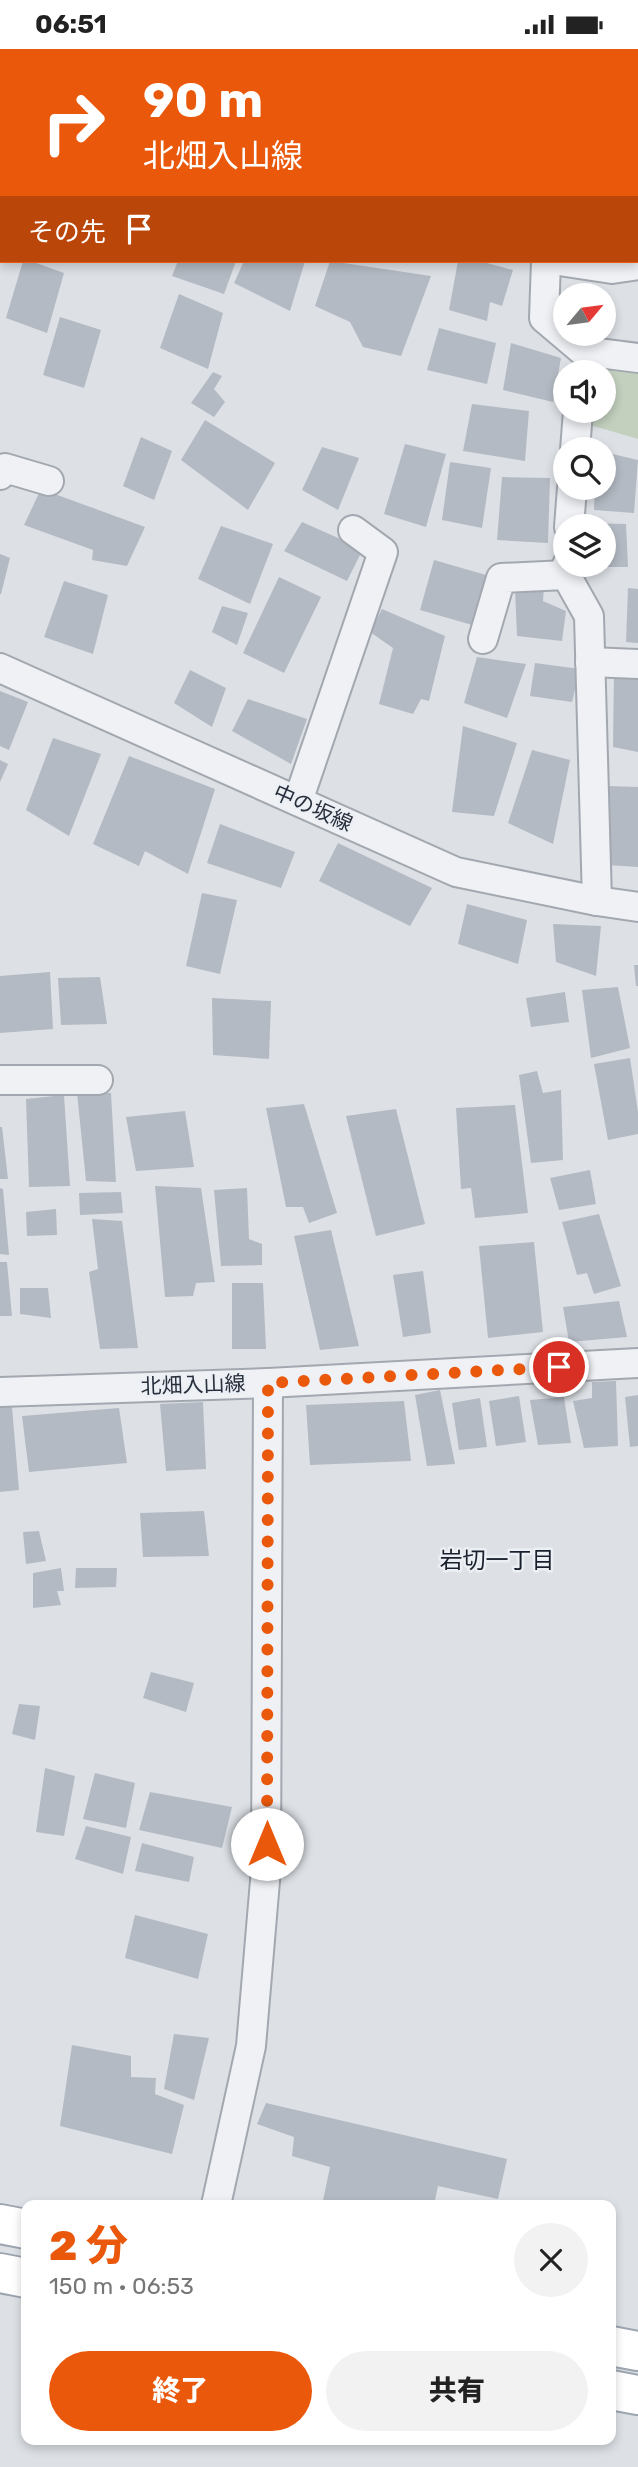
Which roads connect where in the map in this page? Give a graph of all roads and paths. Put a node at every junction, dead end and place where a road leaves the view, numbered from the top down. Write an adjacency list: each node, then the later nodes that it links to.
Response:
1 (546, 263): 5 (street)
2 (572, 263): 3 (street)
3 (638, 265)
4 (638, 358): 6 (street)
5 (580, 360)
6 (610, 360)
7 (0, 475): 8 (street)
8 (49, 481)
9 (352, 530): 16 (street)
10 (553, 572): 12 (street)
11 (570, 577): 13 (street)
12 (483, 639)
13 (590, 662): 14 (street); 17 (street)
14 (638, 664)
15 (0, 668): 16 (street, 中の坂線)
16 (298, 801): 17 (street, 中の坂線)
17 (597, 901): 18 (street, 中の坂線)
18 (638, 907)
19 (0, 1080): 20 (street)
20 (98, 1080)
21 (638, 1363): 22 (street, 北畑入山線)
22 (268, 1383): 23 (street, 北畑入山線); 24 (street)
23 (0, 1392)
24 (217, 2200)
25 (0, 2224): 26 (main road)
26 (21, 2228)
27 (0, 2273): 28 (main road)
28 (21, 2277)
29 (616, 2347): 30 (main road)
30 (638, 2351)
31 (616, 2391): 32 (main road)
32 (638, 2395)

